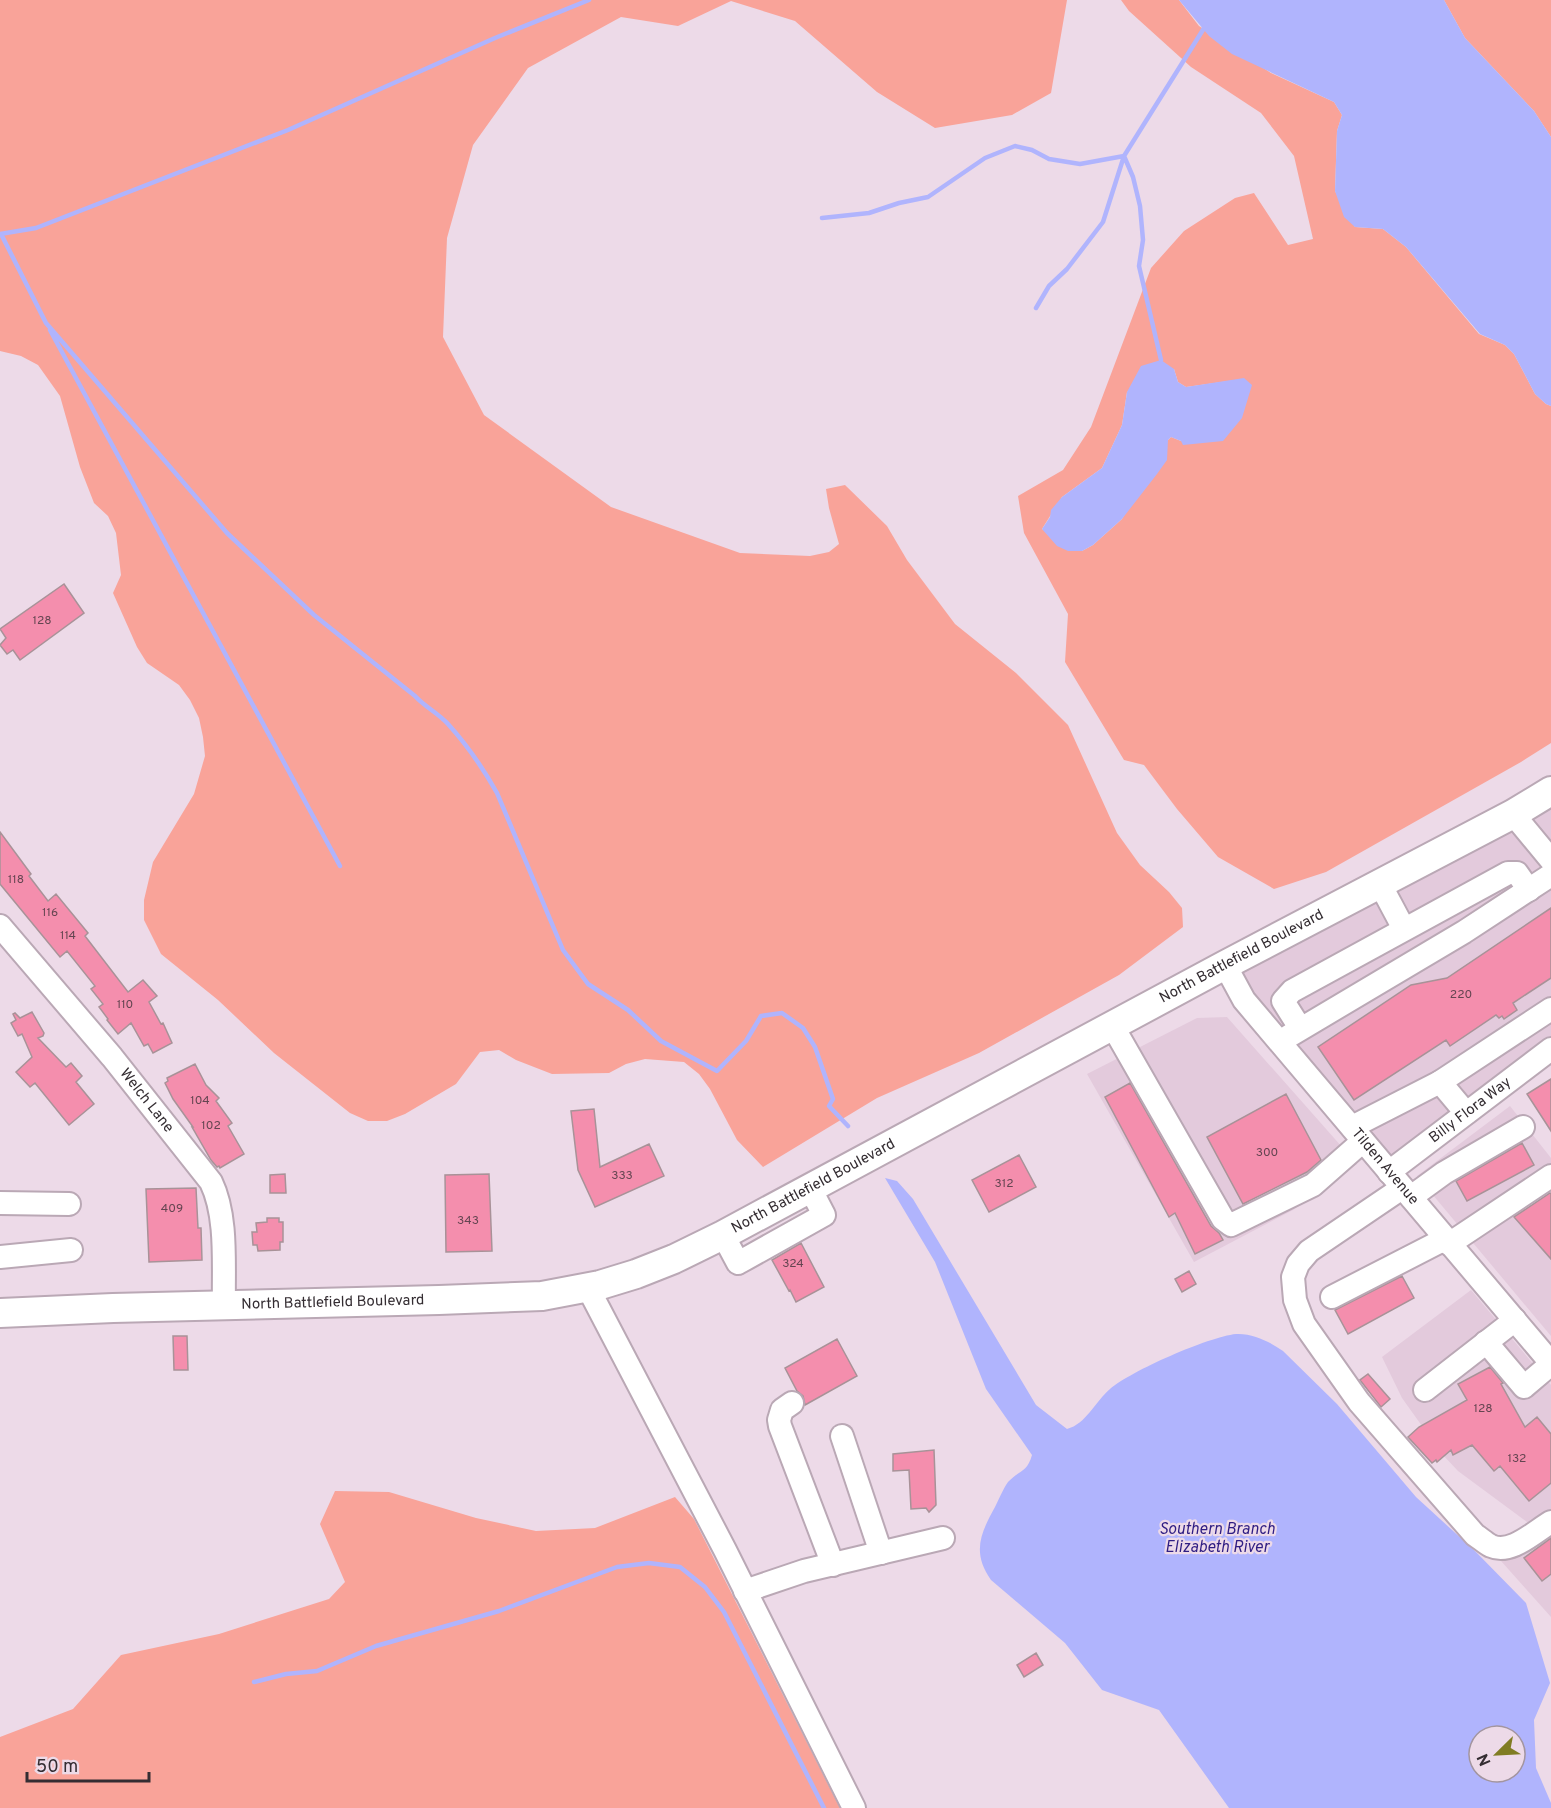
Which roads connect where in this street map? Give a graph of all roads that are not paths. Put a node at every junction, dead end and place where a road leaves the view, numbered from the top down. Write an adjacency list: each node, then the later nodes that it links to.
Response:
1 (1551, 791): 2 (main road, North Battlefield Boulevard)
2 (1513, 814): 3 (street); 5 (main road, North Battlefield Boulevard)
3 (1551, 860)
4 (1551, 875): 6 (street)
5 (1380, 884): 8 (street); 9 (main road, North Battlefield Boulevard)
6 (1529, 890): 8 (street); 14 (street)
7 (0, 926): 30 (street, Welch Lane)
8 (1404, 929): 10 (street)
9 (1224, 964): 12 (street, Tilden Avenue); 13 (main road, North Battlefield Boulevard)
10 (1283, 1001): 12 (street); 14 (street)
11 (1551, 1009): 17 (street)
12 (1252, 1010): 15 (street, Tilden Avenue)
13 (1112, 1025): 20 (street); 28 (main road, North Battlefield Boulevard)
14 (1300, 1028): 15 (street)
15 (1280, 1042): 20 (street, Tilden Avenue)
16 (1551, 1049): 18 (street, Billy Flora Way)
17 (1440, 1082): 18 (street); 20 (street)
18 (1466, 1113): 22 (street, Billy Flora Way)
19 (1523, 1127): 22 (street)
20 (1357, 1134): 22 (street, Tilden Avenue)
21 (1550, 1178): 25 (street)
22 (1401, 1186): 25 (street, Tilden Avenue); 38 (street)
23 (0, 1203): 24 (street)
24 (69, 1204)
25 (1447, 1241): 29 (street); 32 (street, Tilden Avenue)
26 (71, 1250): 27 (street)
27 (0, 1257)
28 (588, 1288): 30 (main road, North Battlefield Boulevard); 42 (street)
29 (1332, 1296)
30 (224, 1305): 31 (main road, North Battlefield Boulevard)
31 (0, 1313)
32 (1515, 1320): 33 (street); 34 (street, Tilden Avenue)
33 (1486, 1342): 34 (street); 35 (street)
34 (1551, 1364)
35 (1425, 1390)
36 (792, 1403): 41 (street)
37 (842, 1436): 40 (street)
38 (1551, 1522)
39 (943, 1538): 40 (street)
40 (881, 1553): 41 (street)
41 (833, 1564): 42 (street)
42 (745, 1591): 43 (street)
43 (854, 1808)

